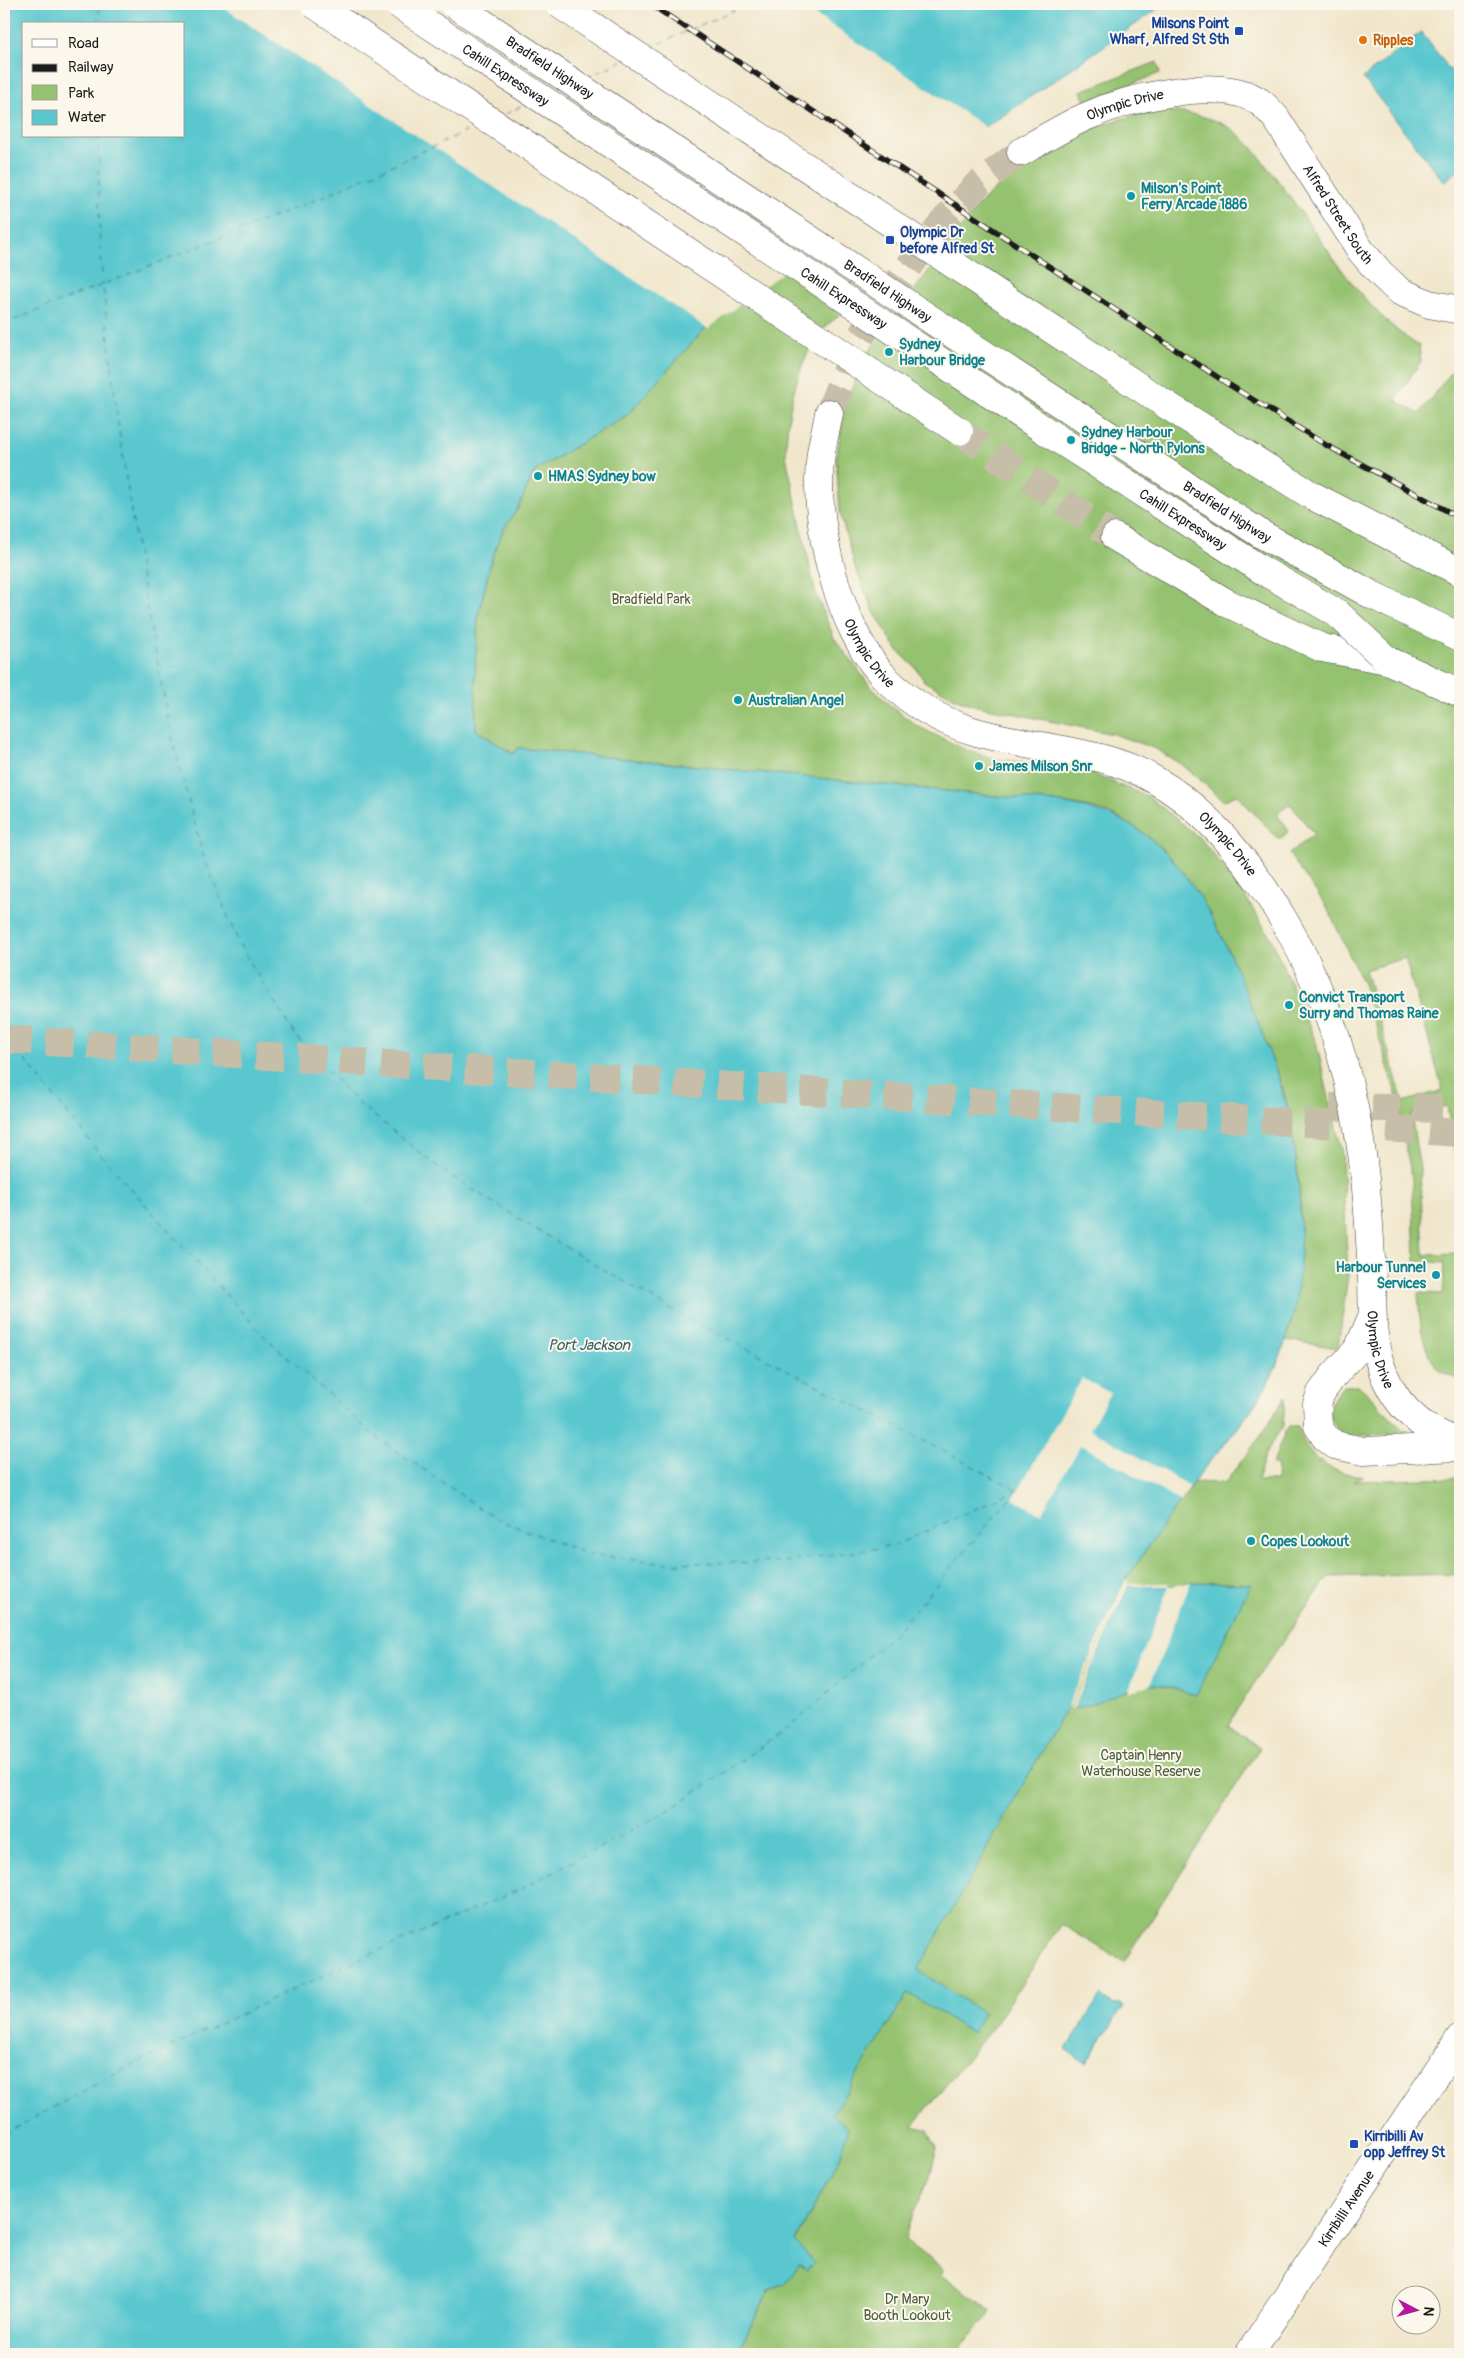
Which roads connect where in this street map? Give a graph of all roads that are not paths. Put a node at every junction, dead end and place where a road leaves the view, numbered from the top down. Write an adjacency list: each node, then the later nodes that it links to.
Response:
1 (314, 4): 9 (main road, bridge)
2 (398, 4): 13 (main road, Cahill Expressway, bridge)
3 (454, 4): 12 (main road, Bradfield Highway, bridge)
4 (558, 4): 11 (main road, bridge)
5 (1237, 93): 6 (main road, Olympic Drive); 7 (main road, Alfred Street South)
6 (1021, 152)
7 (1460, 310)
8 (830, 413): 15 (main road, Olympic Drive)
9 (959, 431)
10 (1115, 537): 13 (main road, Cahill Expressway)
11 (1460, 572)
12 (1460, 637)
13 (1387, 660): 14 (main road, Cahill Expressway)
14 (1460, 693)
15 (1372, 1316): 16 (main road, Olympic Drive); 17 (main road)
16 (1460, 1442)
17 (1460, 1447)
18 (1460, 2038): 19 (main road, Kirribilli Avenue)
19 (1249, 2354)

